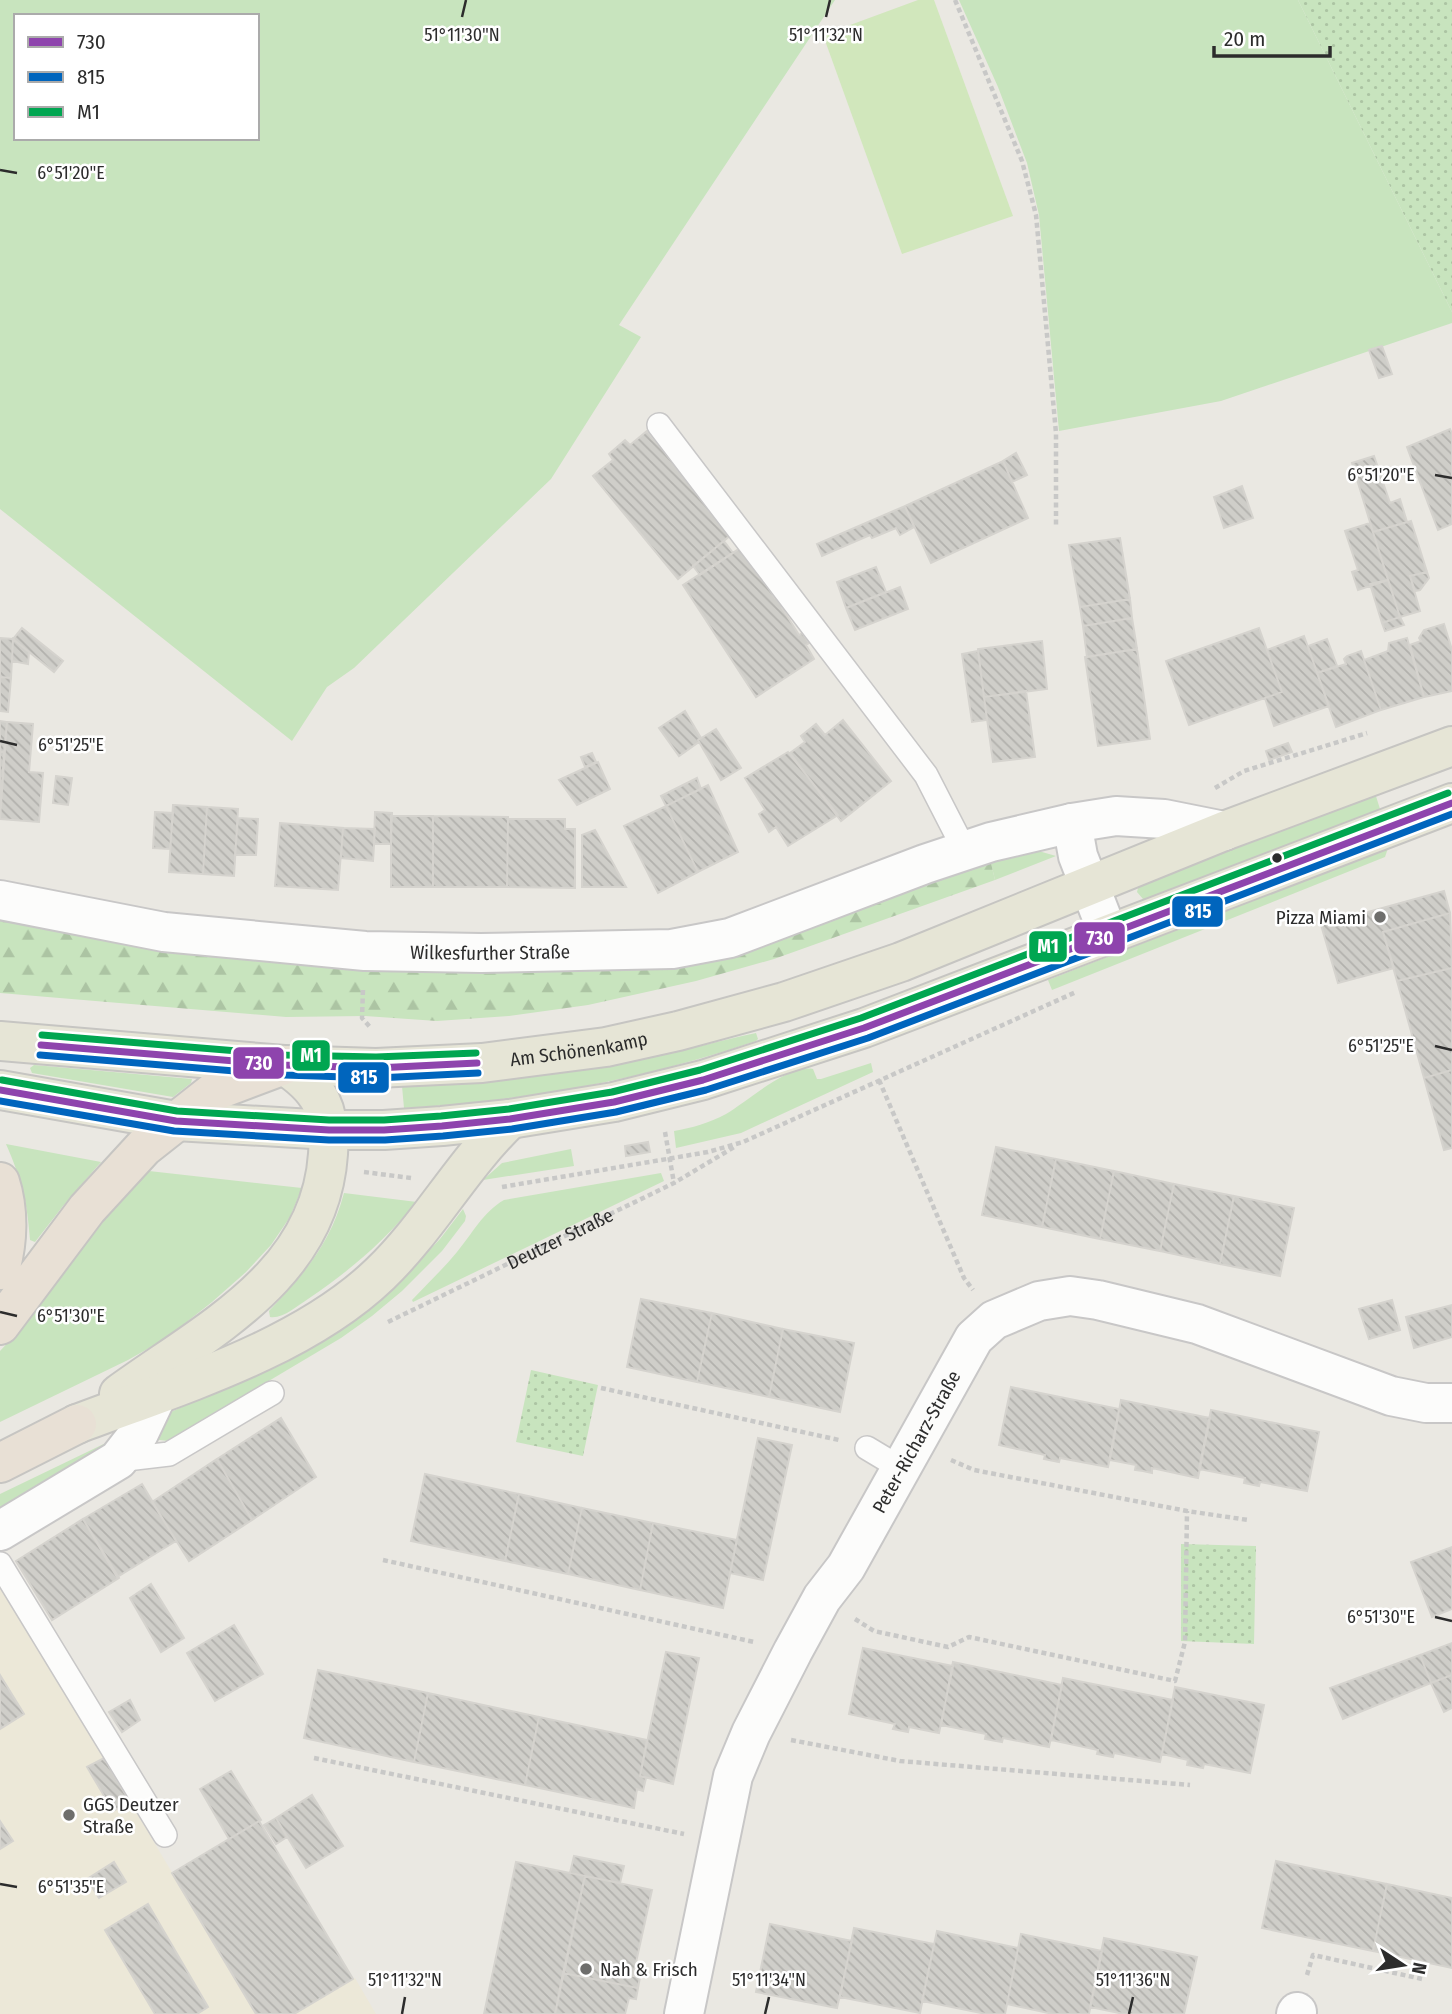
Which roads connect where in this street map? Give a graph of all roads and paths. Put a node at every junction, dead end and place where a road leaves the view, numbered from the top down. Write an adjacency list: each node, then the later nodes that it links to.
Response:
1 (955, 0): 3 (path)
2 (659, 425): 12 (lane)
3 (1056, 526)
4 (1379, 729): 6 (path)
5 (1451, 751): 11 (main road)
6 (1244, 771): 7 (path); 8 (path)
7 (1247, 779)
8 (1213, 790)
9 (1452, 803): 15 (main road)
10 (1072, 823): 11 (street, Wilkesfurther Straße); 12 (street, Wilkesfurther Straße); 13 (street)
11 (1224, 831): 13 (main road)
12 (965, 851): 14 (street, Wilkesfurther Straße)
13 (1090, 887): 15 (street); 20 (main road, Am Schönenkamp)
14 (0, 900)
15 (1108, 936): 23 (main road)
16 (1082, 989): 21 (path, Deutzer Straße)
17 (362, 1018): 18 (path)
18 (370, 1027)
19 (0, 1041): 20 (main road, Am Schönenkamp)
20 (284, 1065): 24 (highway); 25 (main road)
21 (879, 1080): 27 (path, Deutzer Straße); 33 (path)
22 (0, 1090): 24 (main road)
23 (510, 1119): 25 (main road); 38 (main road)
24 (176, 1121): 25 (main road); 35 (highway)
25 (330, 1130): 36 (main road)
26 (665, 1132): 28 (path)
27 (743, 1142): 28 (path, Deutzer Straße); 30 (path, Deutzer Straße)
28 (670, 1159): 30 (path); 31 (path, Deutzer Straße)
29 (0, 1182): 32 (highway)
30 (674, 1183): 34 (path, Deutzer Straße)
31 (492, 1189)
32 (0, 1270)
33 (993, 1320): 40 (street, Peter-Richarz-Straße); 43 (street, Peter-Richarz-Straße)
34 (387, 1322)
35 (0, 1325)
36 (178, 1351): 38 (street); 41 (main road)
37 (601, 1388): 42 (path)
38 (159, 1393): 41 (main road); 44 (street)
39 (272, 1393): 44 (lane)
40 (1452, 1403)
41 (77, 1424): 45 (highway)
42 (867, 1448): 43 (lane)
43 (909, 1457): 46 (path); 51 (street, Peter-Richarz-Straße)
44 (118, 1460): 48 (street)
45 (0, 1463)
46 (1187, 1511): 47 (path); 51 (path)
47 (1248, 1520)
48 (0, 1531)
49 (383, 1560): 52 (path)
50 (0, 1564): 56 (lane)
51 (822, 1598): 52 (street, Peter-Richarz-Straße)
52 (793, 1651): 53 (street, Peter-Richarz-Straße)
53 (751, 1733): 55 (path); 57 (street, Peter-Richarz-Straße)
54 (314, 1758): 57 (path)
55 (1190, 1785)
56 (165, 1835)
57 (721, 1842): 60 (street, Peter-Richarz-Straße)
58 (1313, 1955): 59 (path)
59 (1422, 1979)
60 (684, 2014)

